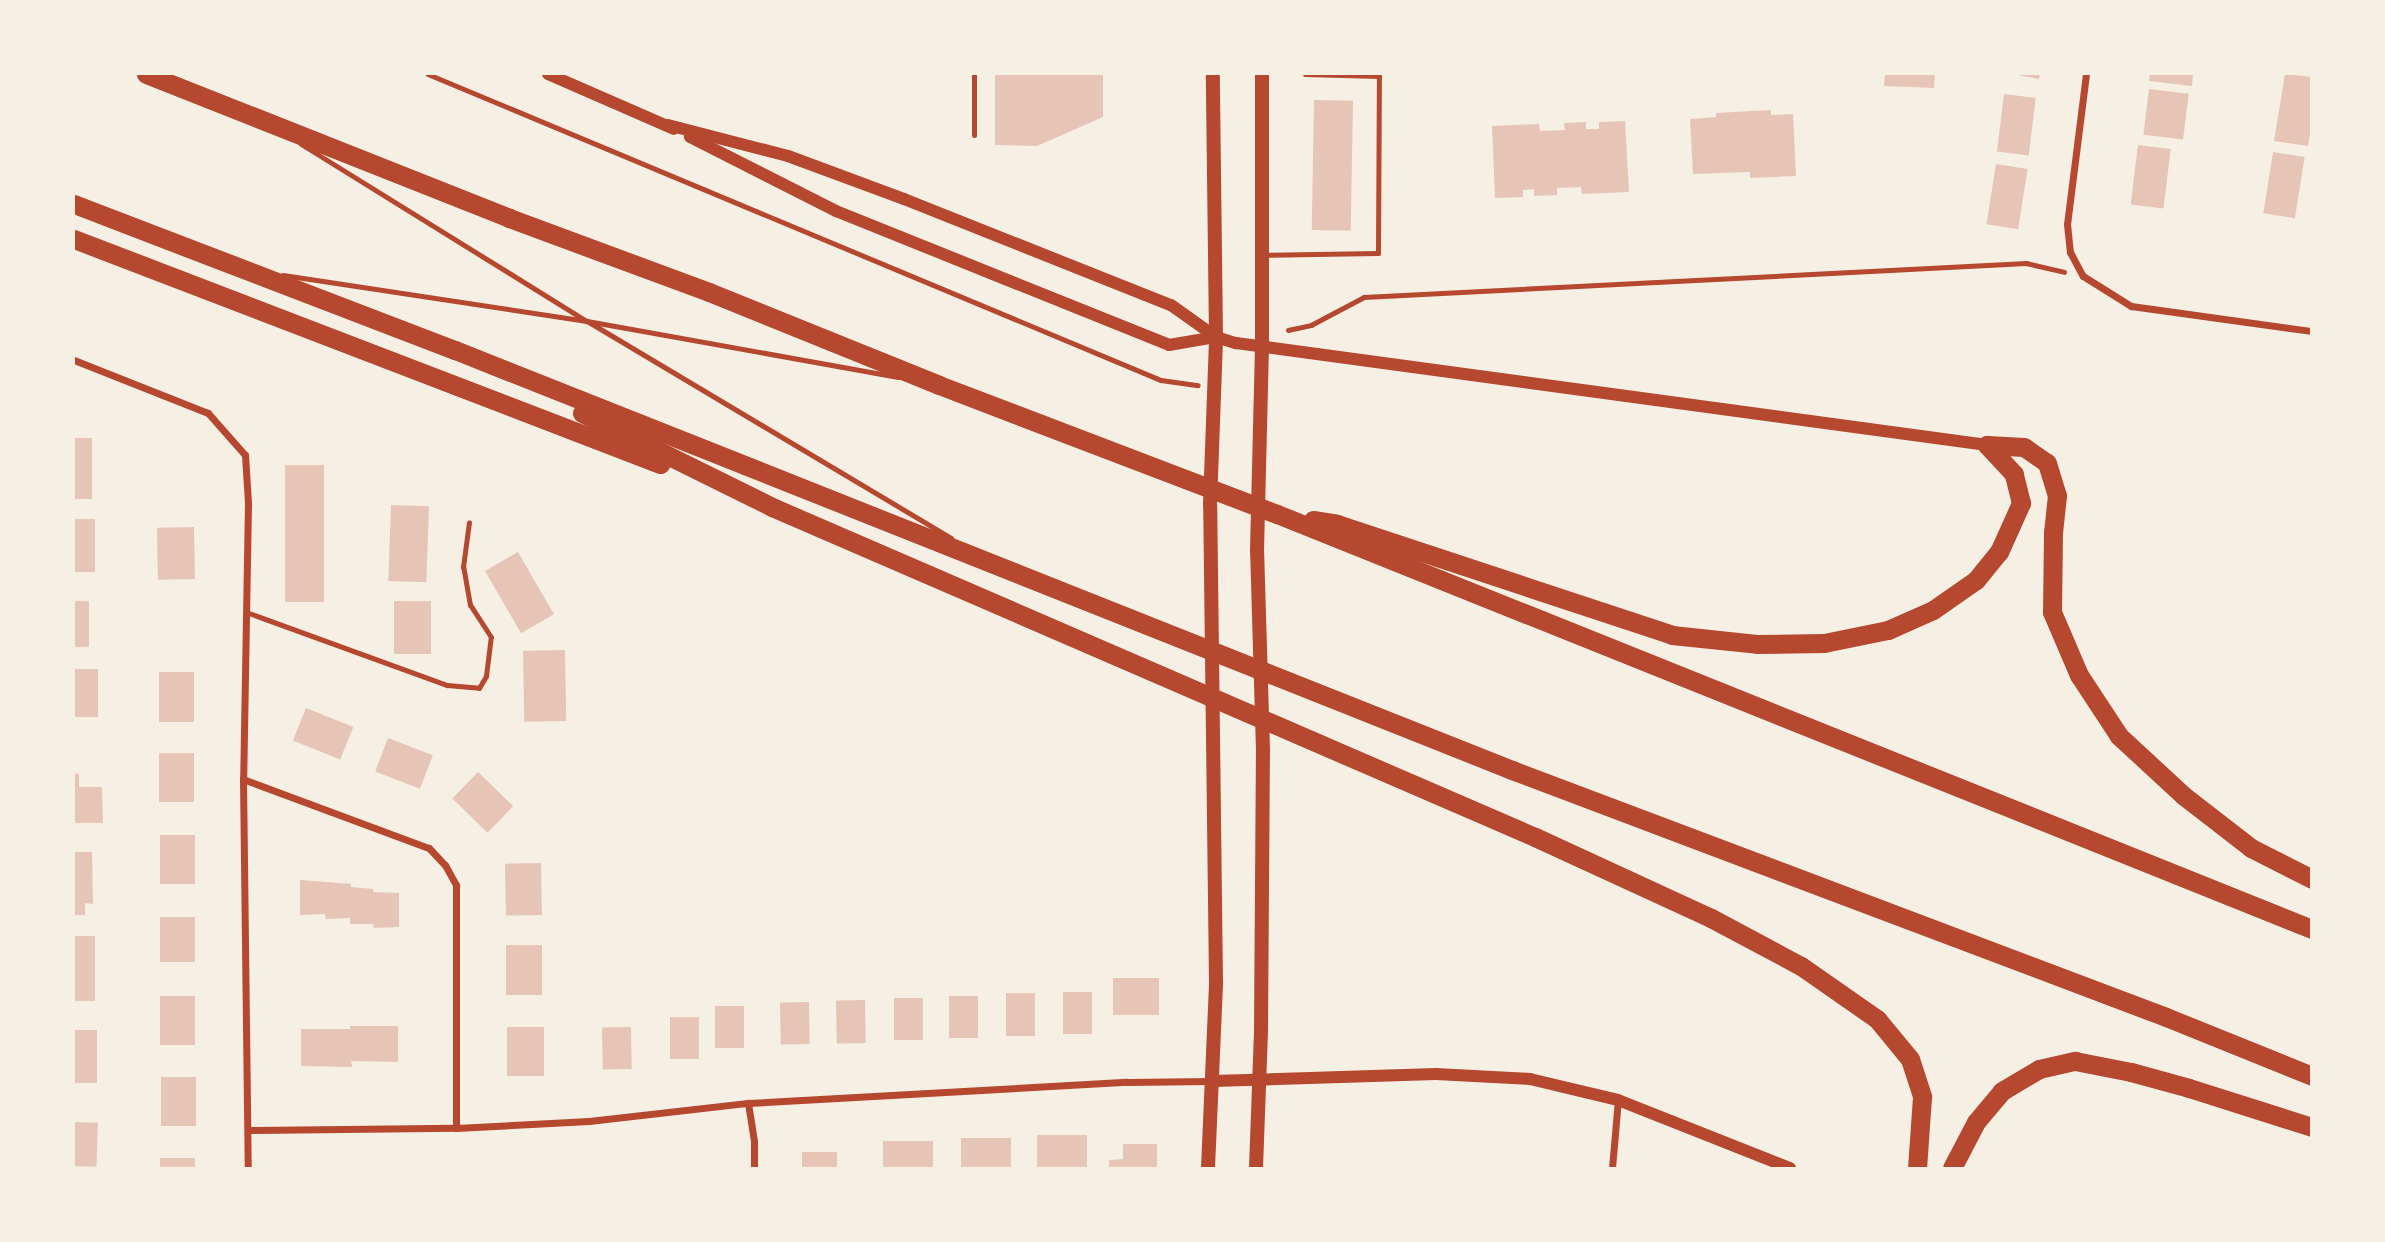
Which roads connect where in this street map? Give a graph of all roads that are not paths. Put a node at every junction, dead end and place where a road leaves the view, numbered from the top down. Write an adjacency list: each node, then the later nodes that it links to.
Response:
1 (146, 74): 8 (highway)
2 (548, 74): 9 (street)
3 (974, 74): 10 (lane)
4 (1213, 74): 17 (main road)
5 (1262, 74): 13 (main road)
6 (1305, 74): 13 (lane)
7 (2087, 74): 16 (street)
8 (257, 118): 15 (lane); 21 (highway)
9 (668, 125): 17 (street); 17 (street)
10 (974, 135)
11 (74, 204): 14 (highway)
12 (74, 239): 23 (highway)
13 (1262, 255): 18 (main road)
14 (249, 270): 15 (lane); 19 (highway)
15 (587, 321): 21 (lane); 26 (lane)
16 (2312, 331)
17 (1216, 337): 18 (street); 32 (main road)
18 (1262, 342): 22 (street); 33 (main road)
19 (455, 350): 23 (highway); 26 (highway)
20 (74, 360): 27 (street)
21 (939, 385): 24 (highway)
22 (1987, 444): 24 (highway); 29 (highway)
23 (772, 507): 45 (highway)
24 (1277, 514): 30 (highway)
25 (469, 522): 27 (lane)
26 (1002, 568): 31 (highway)
27 (246, 612): 28 (street)
28 (243, 779): 37 (street); 38 (street)
29 (2312, 879)
30 (2312, 929)
31 (2312, 1076)
32 (1213, 1080): 33 (street); 35 (street); 41 (main road)
33 (1260, 1080): 34 (street); 42 (main road)
34 (1618, 1100): 43 (street); 44 (street)
35 (747, 1103): 37 (street); 40 (street)
36 (2312, 1127): 46 (highway)
37 (456, 1128): 38 (street)
38 (248, 1130): 39 (street)
39 (248, 1168)
40 (754, 1168)
41 (1208, 1168)
42 (1256, 1168)
43 (1612, 1168)
44 (1790, 1168)
45 (1917, 1168)
46 (1952, 1168)

